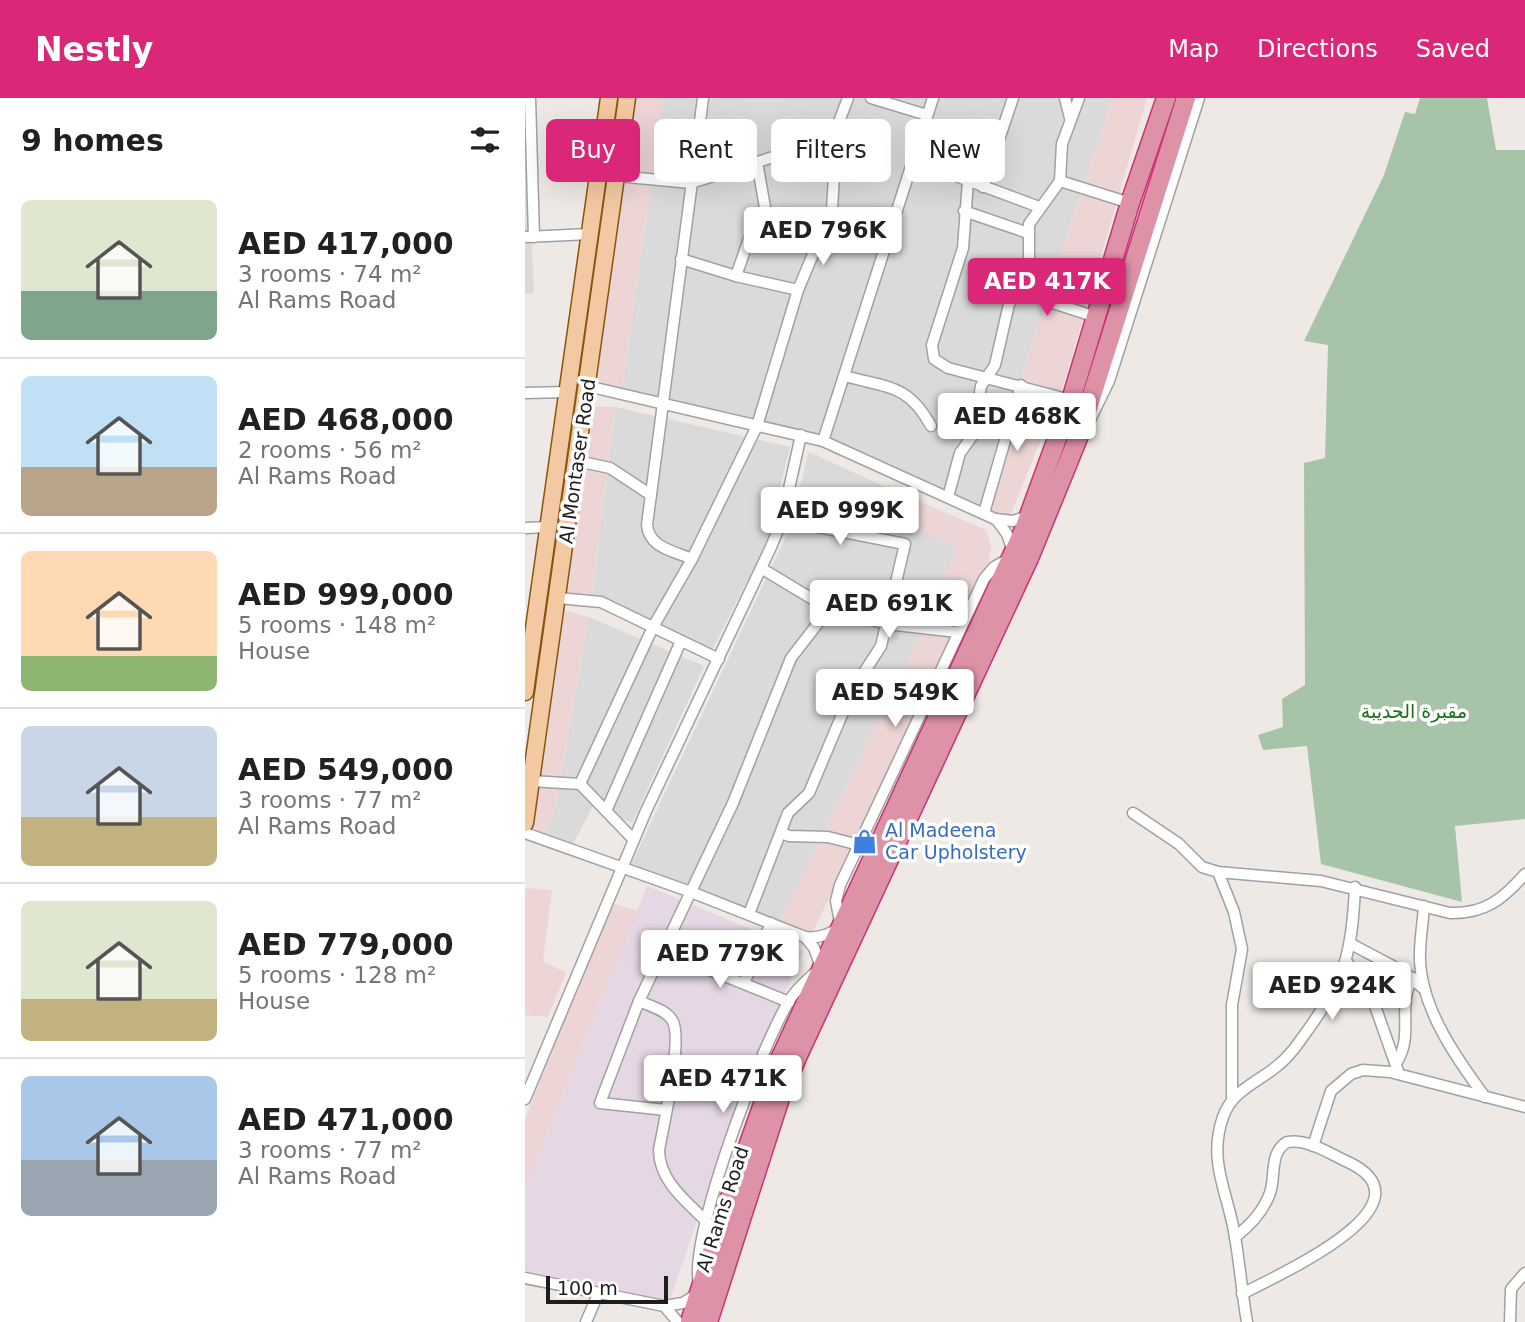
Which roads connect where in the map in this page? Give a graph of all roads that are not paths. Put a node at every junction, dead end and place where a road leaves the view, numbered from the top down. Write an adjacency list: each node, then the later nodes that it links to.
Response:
1 (530, 98): 19 (street)
2 (609, 98): 37 (main road, Al Montaser Road)
3 (627, 98): 15 (main road, Al Montaser Road)
4 (703, 98): 31 (street)
5 (848, 98): 16 (street)
6 (871, 98): 14 (street)
7 (933, 98): 14 (street)
8 (1013, 98): 32 (street)
9 (1065, 98): 18 (street)
10 (1079, 98): 18 (street)
11 (1167, 98): 33 (highway, Al Rams Road)
12 (1186, 98): 54 (highway, Al Rams Road)
13 (1199, 98): 54 (street)
14 (927, 116): 17 (street)
15 (624, 119)
16 (840, 119)
17 (926, 119)
18 (1070, 119): 23 (street)
19 (528, 126): 24 (street)
20 (771, 158): 21 (street)
21 (757, 162): 40 (street)
22 (640, 178): 31 (street)
23 (1060, 181): 33 (street); 34 (street)
24 (529, 182): 38 (street)
25 (616, 182): 47 (main road, Al Montaser Road)
26 (694, 182): 31 (street)
27 (834, 182): 42 (street)
28 (906, 182): 44 (street)
29 (968, 182): 35 (street)
30 (970, 182): 32 (street)
31 (691, 183): 39 (street)
32 (983, 187): 34 (street)
33 (1130, 203): 43 (highway, Al Rams Road)
34 (1039, 207): 36 (street)
35 (964, 211): 36 (street); 45 (street)
36 (1027, 233): 41 (street)
37 (590, 234): 38 (street); 48 (main road, Al Montaser Road)
38 (529, 237)
39 (681, 259): 40 (street); 51 (street)
40 (736, 276): 42 (street)
41 (1026, 279): 43 (street); 45 (street)
42 (798, 290): 52 (street)
43 (1096, 317): 50 (highway, Al Rams Road)
44 (845, 376): 53 (street); 56 (street)
45 (986, 376): 46 (street); 59 (street)
46 (1021, 385): 50 (street); 60 (street)
47 (587, 386): 51 (street); 57 (main road, Al Montaser Road)
48 (568, 392): 49 (street); 64 (main road, Al Montaser Road)
49 (525, 393)
50 (1071, 400): 61 (highway, Al Rams Road)
51 (661, 401): 52 (street); 58 (street)
52 (757, 426): 55 (street); 67 (street)
53 (931, 426)
54 (1080, 433): 125 (highway, Al Rams Road)
55 (801, 435): 56 (street); 63 (street)
56 (823, 441): 59 (street)
57 (577, 461): 58 (street); 69 (main road, Al Montaser Road)
58 (651, 495): 67 (street)
59 (948, 497): 60 (street)
60 (983, 513): 62 (street)
61 (1029, 515): 62 (street); 66 (highway, Al Rams Road)
62 (995, 519): 66 (street)
63 (782, 520): 68 (street); 71 (street)
64 (548, 527): 65 (street); 75 (main road, Al Montaser Road)
65 (525, 528)
66 (1012, 555): 73 (street); 95 (highway, Al Rams Road)
67 (692, 559): 72 (street)
68 (761, 568): 70 (street); 76 (street)
69 (558, 597): 72 (street); 78 (main road, Al Montaser Road)
70 (829, 609): 71 (street); 91 (street)
71 (887, 624): 73 (street); 84 (street)
72 (653, 627): 74 (street); 79 (street)
73 (957, 632): 86 (street)
74 (681, 641): 76 (street); 80 (street)
75 (528, 649): 77 (main road, Al Montaser Road)
76 (719, 659): 85 (street)
77 (525, 692)
78 (531, 781): 79 (street); 82 (main road, Al Montaser Road)
79 (580, 784): 80 (street)
80 (606, 811): 85 (street)
81 (1133, 813): 88 (street)
82 (525, 823)
83 (525, 833): 87 (street)
84 (781, 833): 86 (street); 93 (street)
85 (634, 840): 87 (street)
86 (859, 845): 95 (street)
87 (622, 866): 91 (street); 109 (street)
88 (1218, 872): 90 (street); 110 (street)
89 (1525, 874): 92 (street)
90 (1355, 887): 92 (street); 97 (street)
91 (691, 892): 93 (street); 98 (street)
92 (1424, 906): 103 (street)
93 (749, 914): 94 (street)
94 (771, 923): 96 (street); 102 (street)
95 (841, 927): 96 (street); 100 (highway, Al Rams Road)
96 (805, 937): 100 (street)
97 (1351, 944): 99 (street); 101 (street)
98 (663, 951): 102 (street); 104 (street)
99 (1347, 962): 106 (street); 110 (street)
100 (821, 967): 105 (street); 118 (highway, Al Rams Road)
101 (1413, 978): 103 (street); 106 (street)
102 (744, 983): 105 (street)
103 (1427, 993): 108 (street)
104 (639, 1001): 112 (street); 112 (street)
105 (789, 1002): 114 (street)
106 (1395, 1063): 107 (street)
107 (1399, 1074): 108 (street); 113 (street)
108 (1486, 1097): 111 (street)
109 (525, 1099)
110 (1232, 1100): 115 (street)
111 (1525, 1107)
112 (666, 1110): 114 (street)
113 (1313, 1146): 115 (street); 120 (street)
114 (707, 1222): 118 (street)
115 (1235, 1237): 120 (street)
116 (1525, 1273): 127 (street)
117 (525, 1278): 119 (street)
118 (700, 1290): 121 (street); 124 (highway, Al Rams Road)
119 (598, 1294): 121 (street); 122 (street)
120 (1242, 1294): 126 (street)
121 (664, 1306): 123 (street)
122 (586, 1322)
123 (678, 1322)
124 (690, 1322)
125 (708, 1322)
126 (1247, 1322)
127 (1510, 1322)

